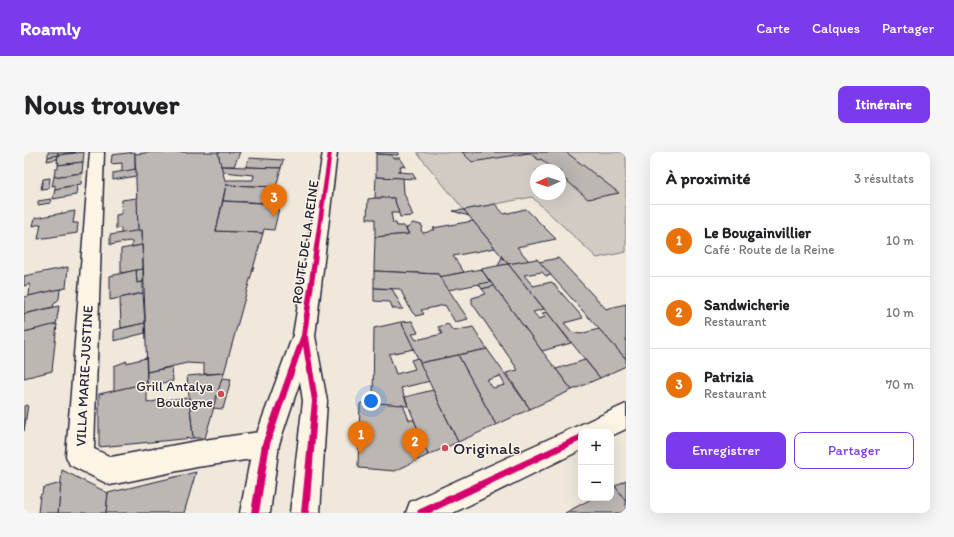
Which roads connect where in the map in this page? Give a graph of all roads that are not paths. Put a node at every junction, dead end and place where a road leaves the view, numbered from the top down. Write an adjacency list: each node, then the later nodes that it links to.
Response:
1 (97, 152): 7 (main road, VILLA MARIE-JUSTINE)
2 (330, 152): 3 (main road, ROUTE DE LA REINE)
3 (304, 335): 7 (main road, ROUTE DE LA REINE); 9 (main road, ROUTE DE LA REINE)
4 (626, 416): 5 (main road)
5 (598, 429)
6 (578, 438): 10 (main road)
7 (266, 444): 8 (main road, ROUTE DE LA REINE)
8 (255, 513)
9 (305, 513)
10 (421, 513)

